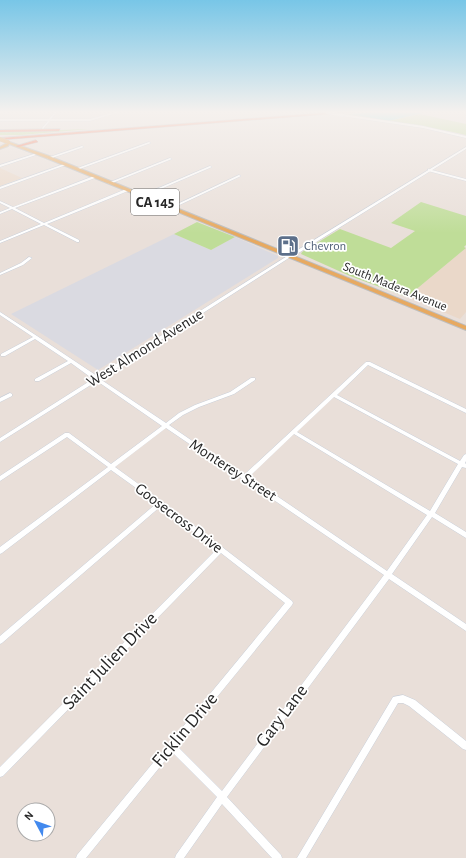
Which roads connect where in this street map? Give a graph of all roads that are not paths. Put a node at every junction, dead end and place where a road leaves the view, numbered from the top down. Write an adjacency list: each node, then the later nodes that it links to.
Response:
1 (28, 152): 6 (main road, South Madera Avenue / CA 145)
2 (38, 152): 7 (main road, South Madera Avenue / CA 145)
3 (65, 152): 7 (street)
4 (124, 152): 12 (street)
5 (459, 152): 13 (main road)
6 (35, 155): 7 (main road, South Madera Avenue / CA 145); 10 (street)
7 (48, 158): 9 (main road, South Madera Avenue / CA 145)
8 (171, 159): 17 (street)
9 (65, 165): 12 (main road, South Madera Avenue / CA 145); 18 (street)
10 (0, 166)
11 (211, 167): 20 (street)
12 (76, 169): 15 (main road, South Madera Avenue / CA 145)
13 (429, 170): 16 (street); 28 (main road)
14 (240, 176): 23 (street)
15 (94, 177): 17 (main road, South Madera Avenue / CA 145); 22 (street)
16 (466, 180)
17 (109, 183): 19 (main road, South Madera Avenue / CA 145)
18 (0, 188)
19 (127, 190): 20 (main road, South Madera Avenue / CA 145); 25 (street)
20 (141, 196): 23 (main road, South Madera Avenue / CA 145)
21 (0, 202): 22 (street)
22 (13, 208): 24 (street); 25 (street)
23 (170, 208): 28 (main road, South Madera Avenue / CA 145)
24 (0, 213)
25 (44, 224): 26 (street); 27 (street)
26 (78, 241)
27 (0, 242)
28 (290, 256): 32 (main road, South Madera Avenue / CA 145); 36 (street, West Almond Avenue)
29 (30, 258): 30 (street)
30 (0, 274)
31 (1, 315): 33 (street, Monterey Street)
32 (466, 328)
33 (36, 338): 34 (street); 35 (street, Monterey Street)
34 (3, 355)
35 (71, 361): 36 (street, Monterey Street); 38 (street)
36 (97, 378): 43 (street, Monterey Street); 45 (street, West Almond Avenue)
37 (253, 379): 43 (street)
38 (38, 380)
39 (10, 395): 41 (street)
40 (333, 395): 42 (street); 44 (street); 47 (street)
41 (0, 400)
42 (466, 411)
43 (165, 425): 48 (street); 49 (street, Monterey Street)
44 (294, 432): 49 (street); 52 (street)
45 (0, 440)
46 (466, 456): 47 (street, Gary Lane)
47 (463, 465): 52 (street, Gary Lane)
48 (112, 467): 50 (street, Goosecross Drive); 51 (street, Goosecross Drive); 55 (street)
49 (245, 477): 56 (street, Monterey Street)
50 (0, 479)
51 (161, 503): 54 (street, Goosecross Drive); 59 (street)
52 (431, 514): 53 (street); 56 (street, Gary Lane)
53 (466, 535)
54 (221, 549): 57 (street, Goosecross Drive); 62 (street, Saint Julien Drive)
55 (0, 552)
56 (388, 575): 58 (street, Monterey Street); 63 (street, Gary Lane)
57 (290, 603): 60 (street, Ficklin Drive)
58 (466, 628)
59 (0, 641)
60 (172, 746): 63 (street); 64 (street, Ficklin Drive)
61 (466, 746): 67 (street)
62 (0, 773)
63 (222, 796): 65 (street, Gary Lane); 66 (street)
64 (80, 858)
65 (179, 858)
66 (278, 858)
67 (300, 858)

